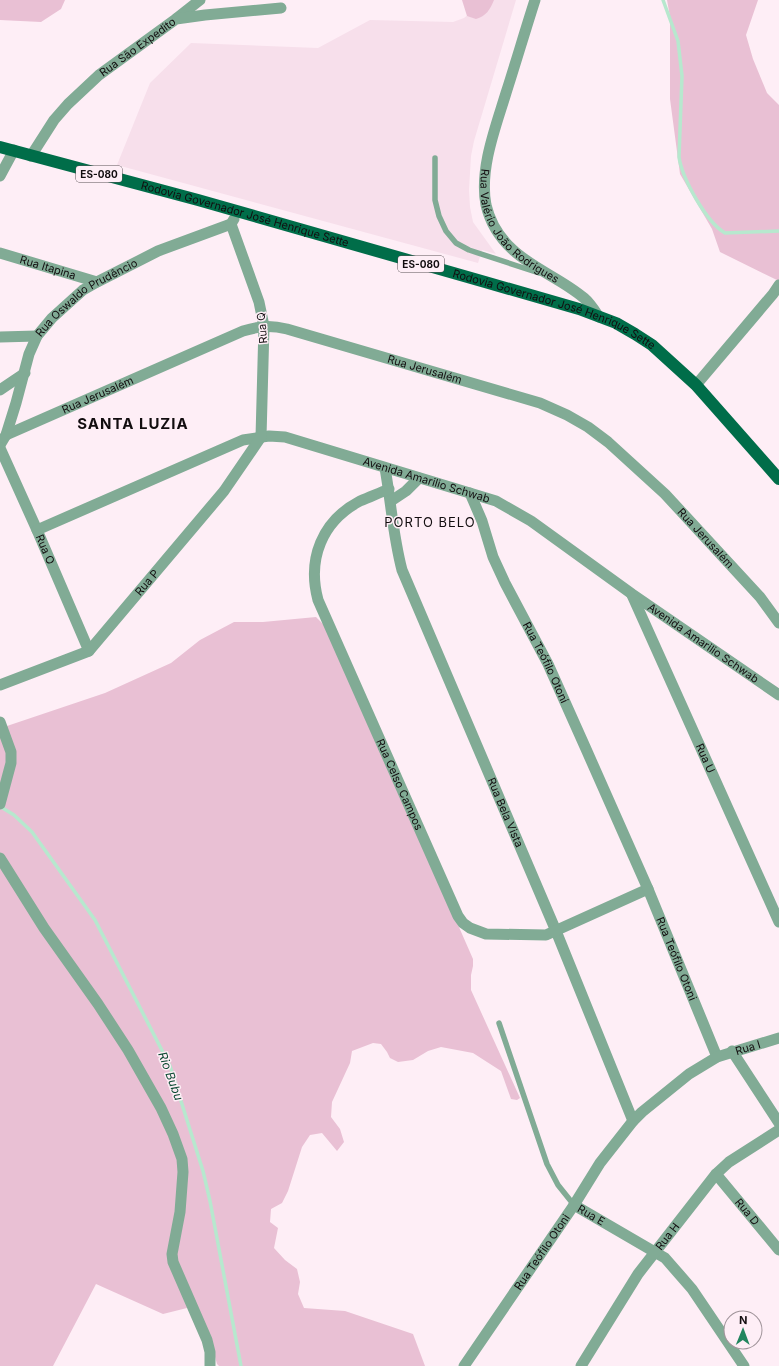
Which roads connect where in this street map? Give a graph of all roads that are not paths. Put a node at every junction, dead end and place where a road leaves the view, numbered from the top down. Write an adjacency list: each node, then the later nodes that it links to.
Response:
1 (200, 0): 4 (street)
2 (535, 0): 13 (street, Rua Valério João Rodrigues)
3 (281, 8): 4 (street, Rua São Expedito)
4 (176, 19): 7 (street, Rua São Expedito)
5 (0, 147): 6 (main road, Rodovia Governador José Henrique Sette / ES-080)
6 (14, 150): 7 (main road, Rodovia Governador José Henrique Sette / ES-080); 9 (street)
7 (31, 156): 10 (main road, Rodovia Governador José Henrique Sette / ES-080)
8 (434, 158): 13 (lane)
9 (0, 176)
10 (238, 212): 11 (street); 16 (main road, Rodovia Governador José Henrique Sette / ES-080)
11 (231, 224): 14 (street, Rua Oswaldo Prudêncio); 17 (street, Rua Q)
12 (0, 253): 14 (street, Rua Itapina)
13 (552, 278): 16 (street, Rua Valério João Rodrigues)
14 (97, 282): 18 (street, Rua Oswaldo Prudêncio)
15 (779, 286): 21 (street)
16 (599, 317): 21 (main road, Rodovia Governador José Henrique Sette / ES-080)
17 (264, 326): 23 (street, Rua Jerusalém); 24 (street, Rua Q); 35 (street, Rua Jerusalém)
18 (37, 336): 19 (street); 20 (street, Rua Oswaldo Prudêncio)
19 (0, 337)
20 (25, 372): 22 (street); 23 (street, Rua Oswaldo Prudêncio)
21 (696, 385): 29 (main road, Rodovia Governador José Henrique Sette / ES-080)
22 (0, 390)
23 (6, 435): 25 (street, Rua Oswaldo Prudêncio)
24 (261, 437): 27 (street, Avenida Amarilio Schwab); 33 (street, Avenida Amarilio Schwab); 36 (street, Rua P)
25 (0, 445)
26 (0, 448): 33 (street, Rua O)
27 (385, 468): 28 (street, Avenida Amarilio Schwab); 30 (street, Rua Bela Vista)
28 (419, 478): 31 (street, Avenida Amarilio Schwab); 32 (street)
29 (779, 480)
30 (389, 489): 32 (street, Rua Bela Vista); 44 (street, Rua Celso Campos)
31 (470, 493): 34 (street, Avenida Amarilio Schwab); 42 (street, Rua Teófilo Otoni)
32 (391, 501): 44 (street, Rua Bela Vista)
33 (37, 530): 36 (street, Rua O)
34 (632, 594): 38 (street, Avenida Amarilio Schwab); 43 (street, Rua U)
35 (779, 623)
36 (89, 651): 37 (street, Rua P)
37 (0, 685)
38 (779, 695)
39 (0, 722): 40 (street)
40 (0, 804)
41 (0, 858): 57 (street)
42 (648, 889): 44 (street, Rua Celso Campos); 48 (street, Rua Teófilo Otoni)
43 (779, 922)
44 (556, 931): 49 (street, Rua Bela Vista)
45 (499, 1023): 53 (lane, Rua E)
46 (779, 1038): 47 (street, Rua I)
47 (732, 1051): 48 (street, Rua I); 50 (street)
48 (717, 1057): 49 (street, Rua Teófilo Otoni)
49 (632, 1121): 53 (street, Rua Teófilo Otoni)
50 (779, 1123)
51 (779, 1130): 52 (street, Rua H)
52 (716, 1174): 54 (street, Rua D); 55 (street, Rua H)
53 (574, 1205): 55 (street, Rua E); 58 (street, Rua Teófilo Otoni)
54 (779, 1250)
55 (655, 1251): 56 (street, Rua H); 59 (street, Rua E)
56 (585, 1365)
57 (210, 1366)
58 (464, 1366)
59 (744, 1366)

